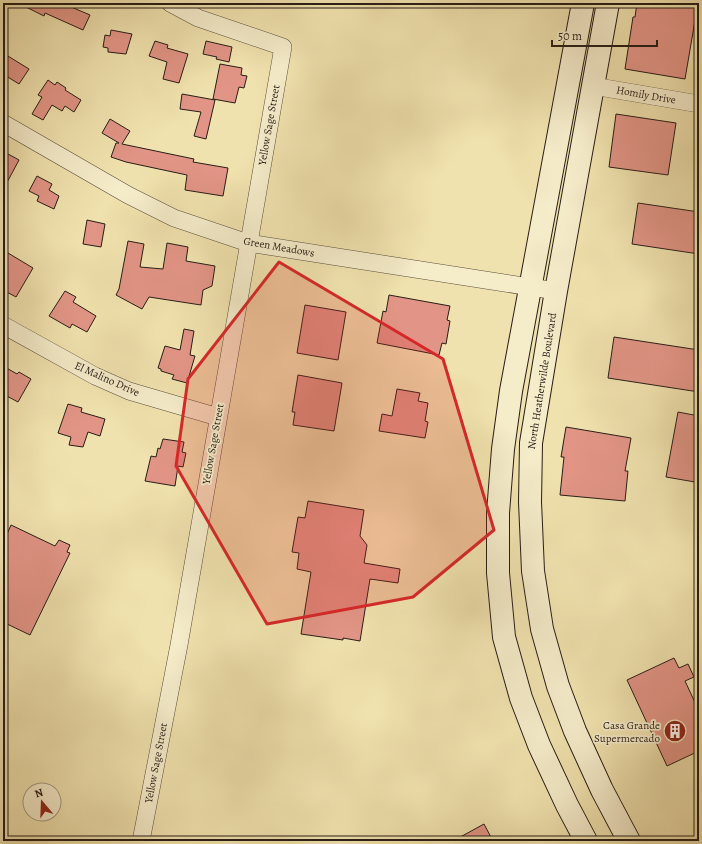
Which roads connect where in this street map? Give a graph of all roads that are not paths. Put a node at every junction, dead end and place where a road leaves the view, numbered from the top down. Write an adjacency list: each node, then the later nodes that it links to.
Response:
1 (170, 3): 7 (street, Yellow Sage Street)
2 (583, 3): 8 (main road)
3 (608, 3): 4 (main road, North Heatherwilde Boulevard)
4 (593, 86): 5 (street, Homily Drive); 9 (main road, North Heatherwilde Boulevard)
5 (699, 104)
6 (3, 123): 7 (street, Green Meadows)
7 (248, 242): 8 (street, Green Meadows); 11 (street, Yellow Sage Street)
8 (532, 288): 9 (street, Green Meadows); 13 (main road)
9 (556, 291): 12 (main road, North Heatherwilde Boulevard)
10 (3, 325): 11 (street, El Malino Drive)
11 (218, 417): 14 (street, Yellow Sage Street)
12 (533, 571): 13 (main road); 16 (main road, North Heatherwilde Boulevard)
13 (498, 573): 15 (main road)
14 (141, 841)
15 (586, 841)
16 (629, 841)

